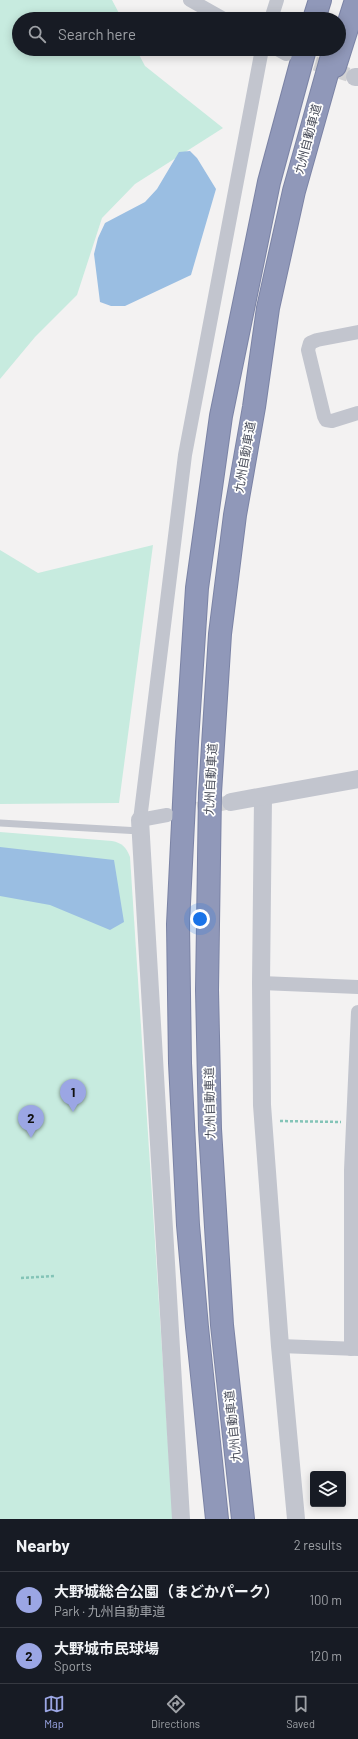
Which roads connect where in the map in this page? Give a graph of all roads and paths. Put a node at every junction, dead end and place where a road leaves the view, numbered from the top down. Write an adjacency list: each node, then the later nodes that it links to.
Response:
1 (190, 0): 6 (street)
2 (277, 0): 7 (street)
3 (320, 0): 8 (highway)
4 (349, 0): 9 (highway)
5 (356, 0): 10 (highway)
6 (211, 12)
7 (273, 12)
8 (316, 12)
9 (345, 12)
10 (346, 34)
11 (261, 56): 23 (street)
12 (288, 56): 36 (highway)
13 (332, 56): 15 (highway, 九州自動車道)
14 (340, 56): 15 (highway)
15 (294, 191): 37 (highway, 九州自動車道)
16 (358, 332): 17 (street)
17 (358, 413)
18 (358, 779): 19 (street)
19 (263, 797): 20 (street); 24 (street)
20 (231, 802)
21 (167, 815): 23 (street)
22 (0, 823): 23 (lane)
23 (141, 825): 35 (street)
24 (261, 983): 25 (street); 28 (street)
25 (358, 986)
26 (358, 1012): 27 (street)
27 (356, 1080): 29 (street)
28 (263, 1121): 29 (path); 33 (street)
29 (353, 1122): 30 (street)
30 (355, 1170): 34 (street)
31 (55, 1276): 32 (path)
32 (21, 1278)
33 (280, 1346): 34 (street); 38 (street)
34 (355, 1349)
35 (181, 1519)
36 (217, 1519)
37 (244, 1519)
38 (296, 1519)

